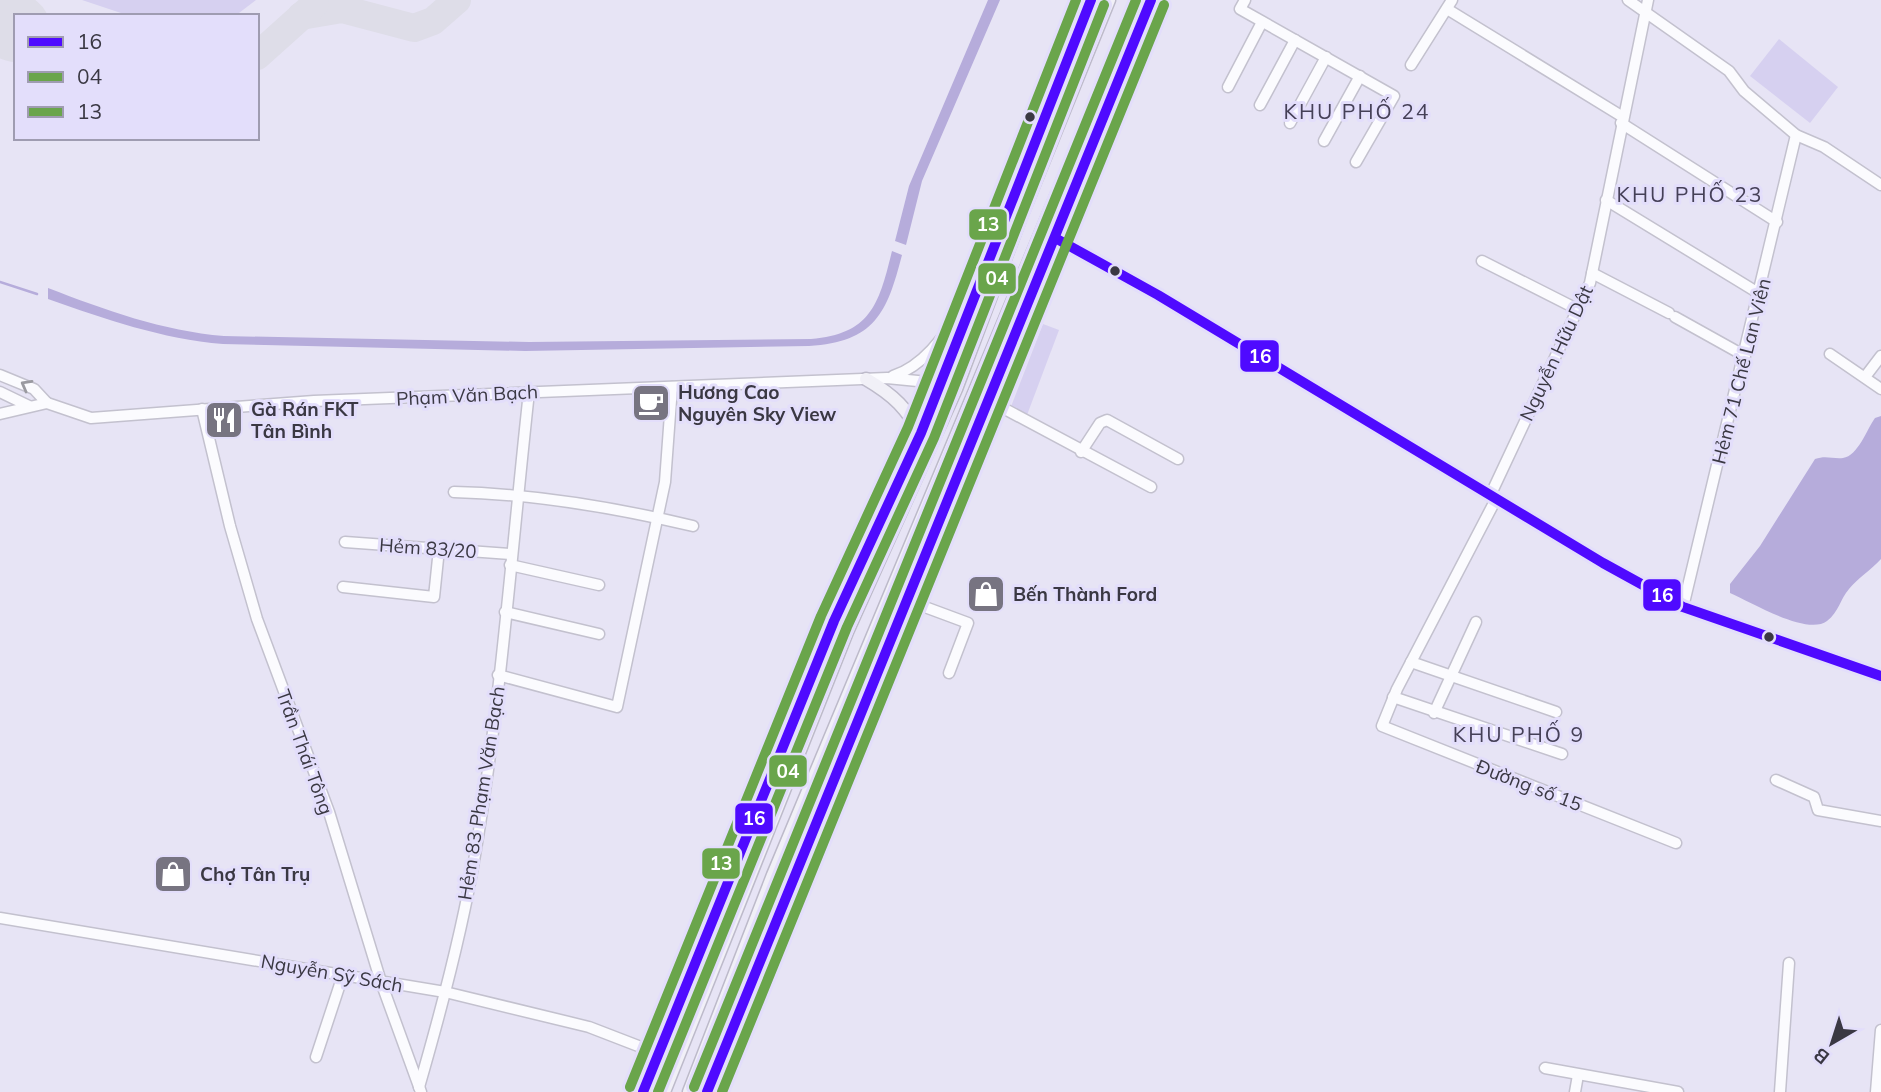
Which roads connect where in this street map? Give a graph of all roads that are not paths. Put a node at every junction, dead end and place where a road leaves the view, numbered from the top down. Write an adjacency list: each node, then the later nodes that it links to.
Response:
1 (1091, 0): 27 (main road)
2 (1110, 0): 39 (main road)
3 (1138, 0): 43 (main road)
4 (1151, 0): 24 (main road)
5 (1245, 0): 9 (street)
6 (1628, 0): 8 (street)
7 (1450, 4): 12 (street); 16 (street)
8 (1646, 6): 16 (street, Nguyễn Hữu Dật); 18 (street)
9 (1262, 22): 10 (street); 14 (street)
10 (1295, 40): 11 (street); 15 (street)
11 (1326, 57): 13 (street); 17 (street)
12 (1411, 65)
13 (1360, 76): 19 (street); 20 (street)
14 (1228, 87)
15 (1260, 105)
16 (1622, 120): 22 (street, Nguyễn Hữu Dật); 23 (street)
17 (1290, 123)
18 (1796, 135): 21 (street); 23 (street, Hẻm 71 Chế Lan Viên)
19 (1324, 141)
20 (1356, 162)
21 (1881, 184)
22 (1606, 200): 26 (street, Nguyễn Hữu Dật); 28 (street)
23 (1777, 222): 28 (street, Hẻm 71 Chế Lan Viên)
24 (1057, 239): 44 (main road); 56 (street)
25 (1482, 261): 29 (street)
26 (1592, 273): 29 (street, Nguyễn Hữu Dật); 31 (street)
27 (974, 291): 35 (street); 37 (main road)
28 (1760, 294): 31 (street, Hẻm 71 Chế Lan Viên)
29 (1577, 309): 56 (street, Nguyễn Hữu Dật)
30 (1830, 354): 34 (street)
31 (1745, 356): 65 (street, Hẻm 71 Chế Lan Viên)
32 (1881, 356): 34 (street)
33 (0, 375): 45 (street, one-way to 33)
34 (1865, 377): 40 (street)
35 (887, 378): 36 (street, Phạm Văn Bạch); 37 (street, Phạm Văn Bạch)
36 (866, 379): 38 (street, Phạm Văn Bạch); 49 (main road)
37 (938, 383): 39 (main road); 49 (main road)
38 (672, 387): 42 (street, Phạm Văn Bạch); 57 (street)
39 (956, 389): 43 (main road); 50 (main road)
40 (1881, 389)
41 (0, 392): 46 (street)
42 (529, 392): 47 (street, Phạm Văn Bạch); 55 (street, Hẻm 83 Phạm Văn Bạch)
43 (975, 396): 44 (main road); 94 (main road)
44 (988, 400): 51 (street); 64 (main road)
45 (47, 403): 46 (street, Phạm Văn Bạch); 47 (street, Phạm Văn Bạch)
46 (29, 406): 48 (street, Phạm Văn Bạch)
47 (202, 409): 84 (street, Trần Thái Tông)
48 (0, 414)
49 (920, 433): 50 (main road); 87 (main road)
50 (929, 448): 93 (main road)
51 (1081, 452): 52 (street); 53 (street)
52 (1178, 459)
53 (1151, 487)
54 (454, 492): 55 (street)
55 (518, 494): 57 (street); 61 (street, Hẻm 83 Phạm Văn Bạch)
56 (1493, 497): 65 (street); 69 (street, Nguyễn Hữu Dật)
57 (657, 517): 58 (street); 72 (street)
58 (693, 526)
59 (345, 542): 60 (street, Hẻm 83/20)
60 (439, 549): 61 (street, Hẻm 83/20); 63 (street)
61 (511, 560): 62 (street, Hẻm 83/20); 66 (street, Hẻm 83 Phạm Văn Bạch)
62 (599, 585)
63 (343, 587)
64 (906, 600): 70 (street); 95 (main road)
65 (1683, 607): 73 (street)
66 (505, 612): 68 (street); 72 (street, Hẻm 83 Phạm Văn Bạch)
67 (1476, 622): 71 (street)
68 (599, 634)
69 (1411, 662): 71 (street); 74 (street, Nguyễn Hữu Dật)
70 (949, 673)
71 (1449, 675): 75 (street); 76 (street)
72 (498, 676): 85 (street, Hẻm 83 Phạm Văn Bạch)
73 (1881, 676)
74 (1395, 693): 76 (street); 80 (street, Đường số 15)
75 (1556, 712)
76 (1434, 713): 77 (street)
77 (1562, 754)
78 (1776, 780): 79 (street)
79 (1881, 821)
80 (1676, 843)
81 (0, 918): 83 (street, Nguyễn Sỹ Sách)
82 (1789, 963): 98 (street)
83 (343, 975): 84 (street, Nguyễn Sỹ Sách); 88 (street)
84 (381, 982): 85 (street, Nguyễn Sỹ Sách); 91 (street, Trần Thái Tông)
85 (444, 992): 87 (street, Nguyễn Sỹ Sách); 91 (street, Hẻm 83 Phạm Văn Bạch)
86 (1881, 1030): 99 (street)
87 (659, 1054): 92 (main road)
88 (316, 1057)
89 (1545, 1068): 90 (street)
90 (1578, 1075): 96 (street); 97 (street)
91 (420, 1090)
92 (643, 1092)
93 (664, 1092)
94 (689, 1092)
95 (707, 1092)
96 (1575, 1092)
97 (1678, 1092)
98 (1780, 1092)
99 (1876, 1092)

